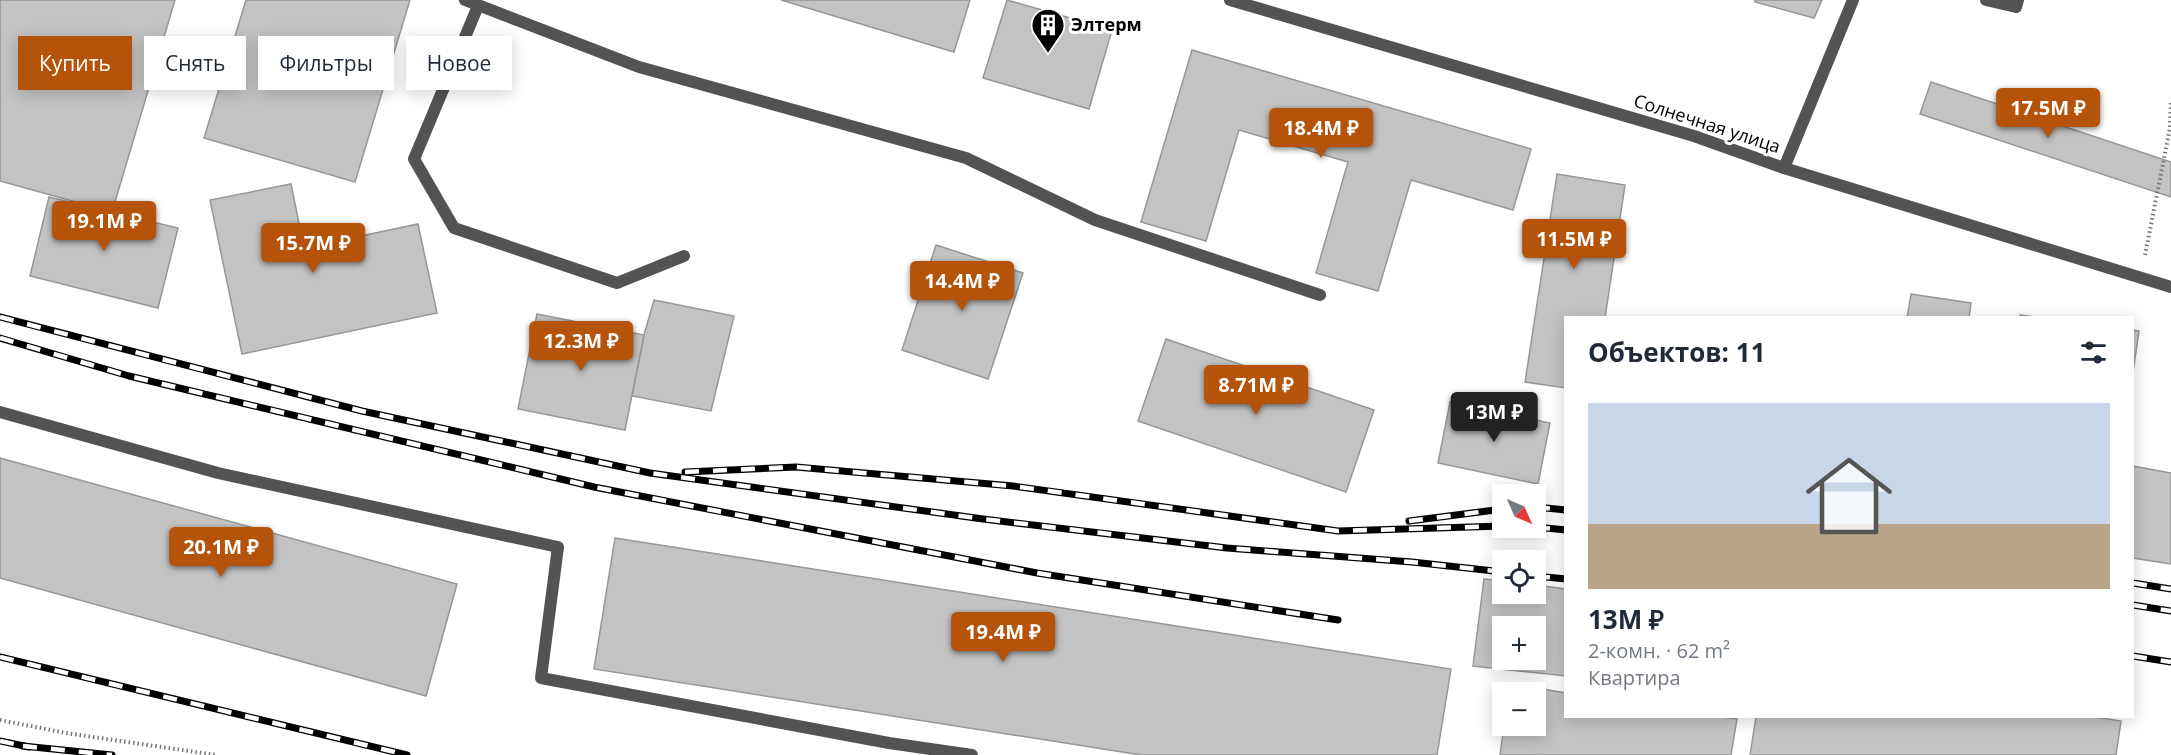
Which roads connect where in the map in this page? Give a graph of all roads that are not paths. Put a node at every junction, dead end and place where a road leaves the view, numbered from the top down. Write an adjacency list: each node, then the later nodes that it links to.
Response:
1 (465, 0): 6 (street)
2 (1230, 0): 7 (street, Солнечная улица)
3 (1852, 0): 7 (street)
4 (1986, 0): 5 (street)
5 (2018, 0)
6 (478, 6): 8 (street); 10 (street)
7 (1784, 168): 9 (street, Солнечная улица)
8 (684, 256)
9 (2171, 287)
10 (1320, 295)
11 (0, 412): 12 (street)
12 (972, 755)

